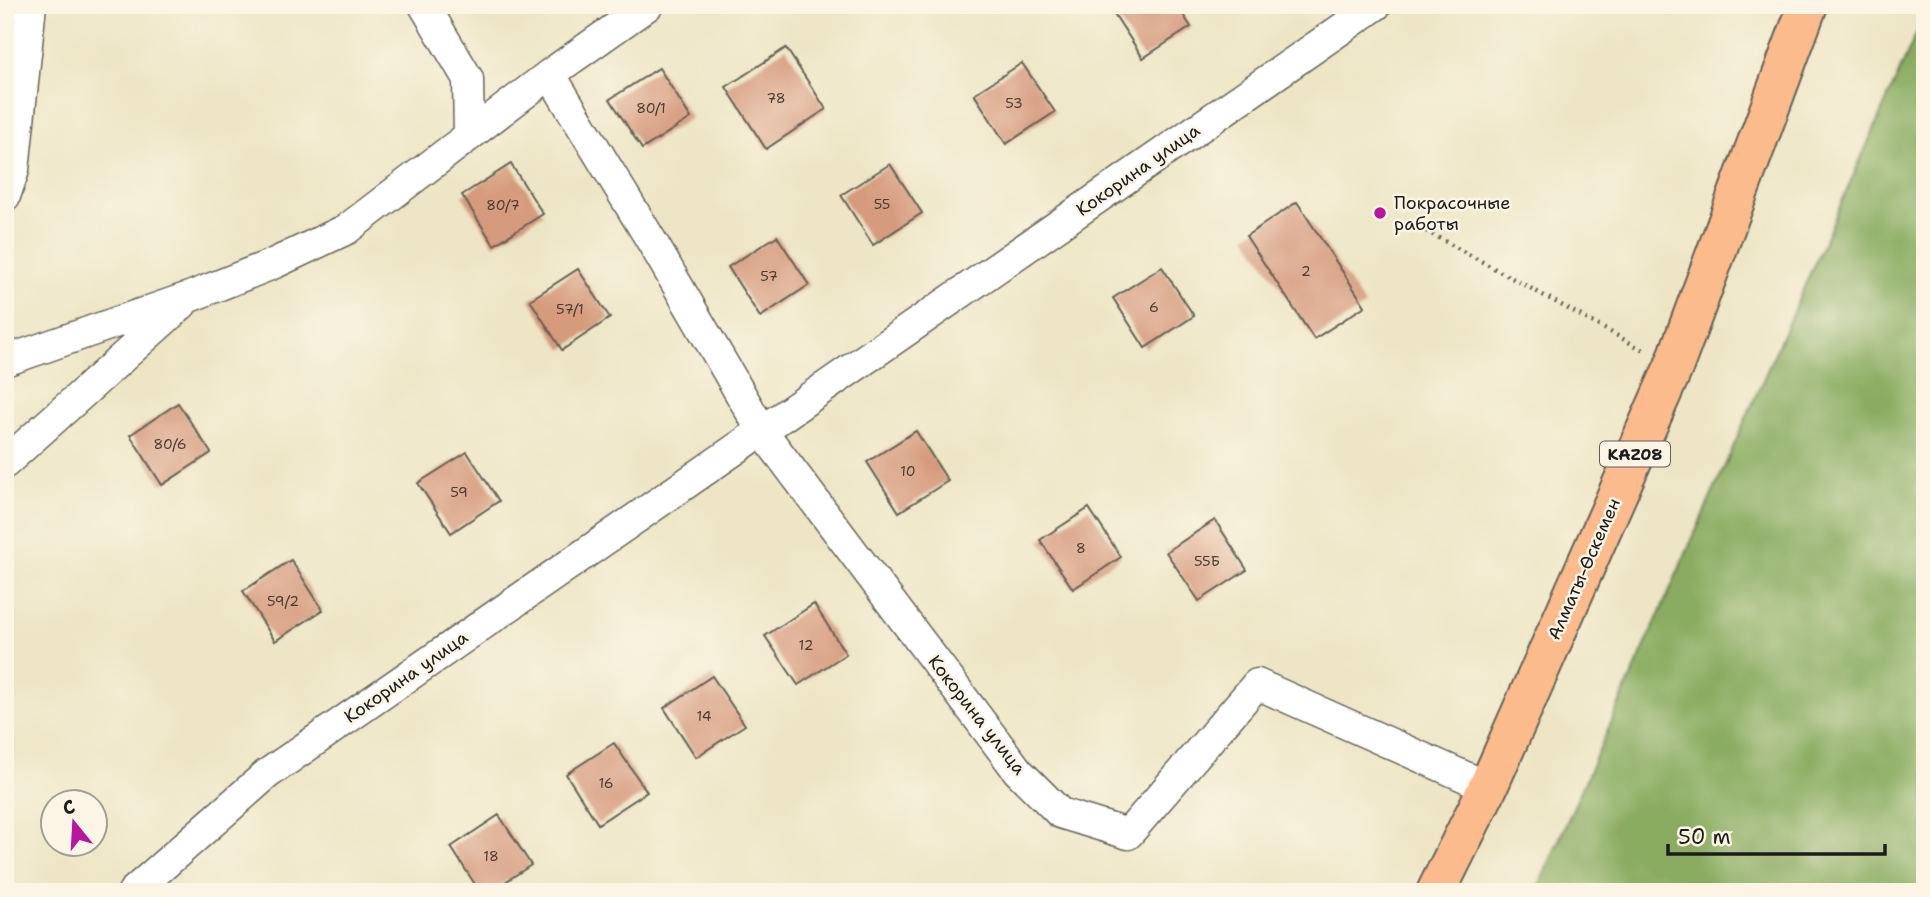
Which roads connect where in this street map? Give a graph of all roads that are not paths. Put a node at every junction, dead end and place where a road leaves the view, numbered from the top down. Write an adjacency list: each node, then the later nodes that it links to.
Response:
1 (31, 5): 10 (street)
2 (424, 5): 7 (street)
3 (648, 5): 6 (street)
4 (1376, 5): 13 (street, Кокорина улица)
5 (1808, 5): 15 (highway, Алматы-Өскемен / KAZ08)
6 (550, 74): 8 (street); 13 (street)
7 (468, 79): 8 (street); 9 (street)
8 (521, 97): 9 (street)
9 (469, 136): 11 (street)
10 (5, 196)
11 (192, 296): 12 (street); 14 (street)
12 (5, 361)
13 (762, 431): 15 (street, Кокорина улица); 16 (street, Кокорина улица)
14 (5, 463)
15 (1488, 787): 17 (highway, Алматы-Өскемен / KAZ08)
16 (133, 892)
17 (1436, 892)

